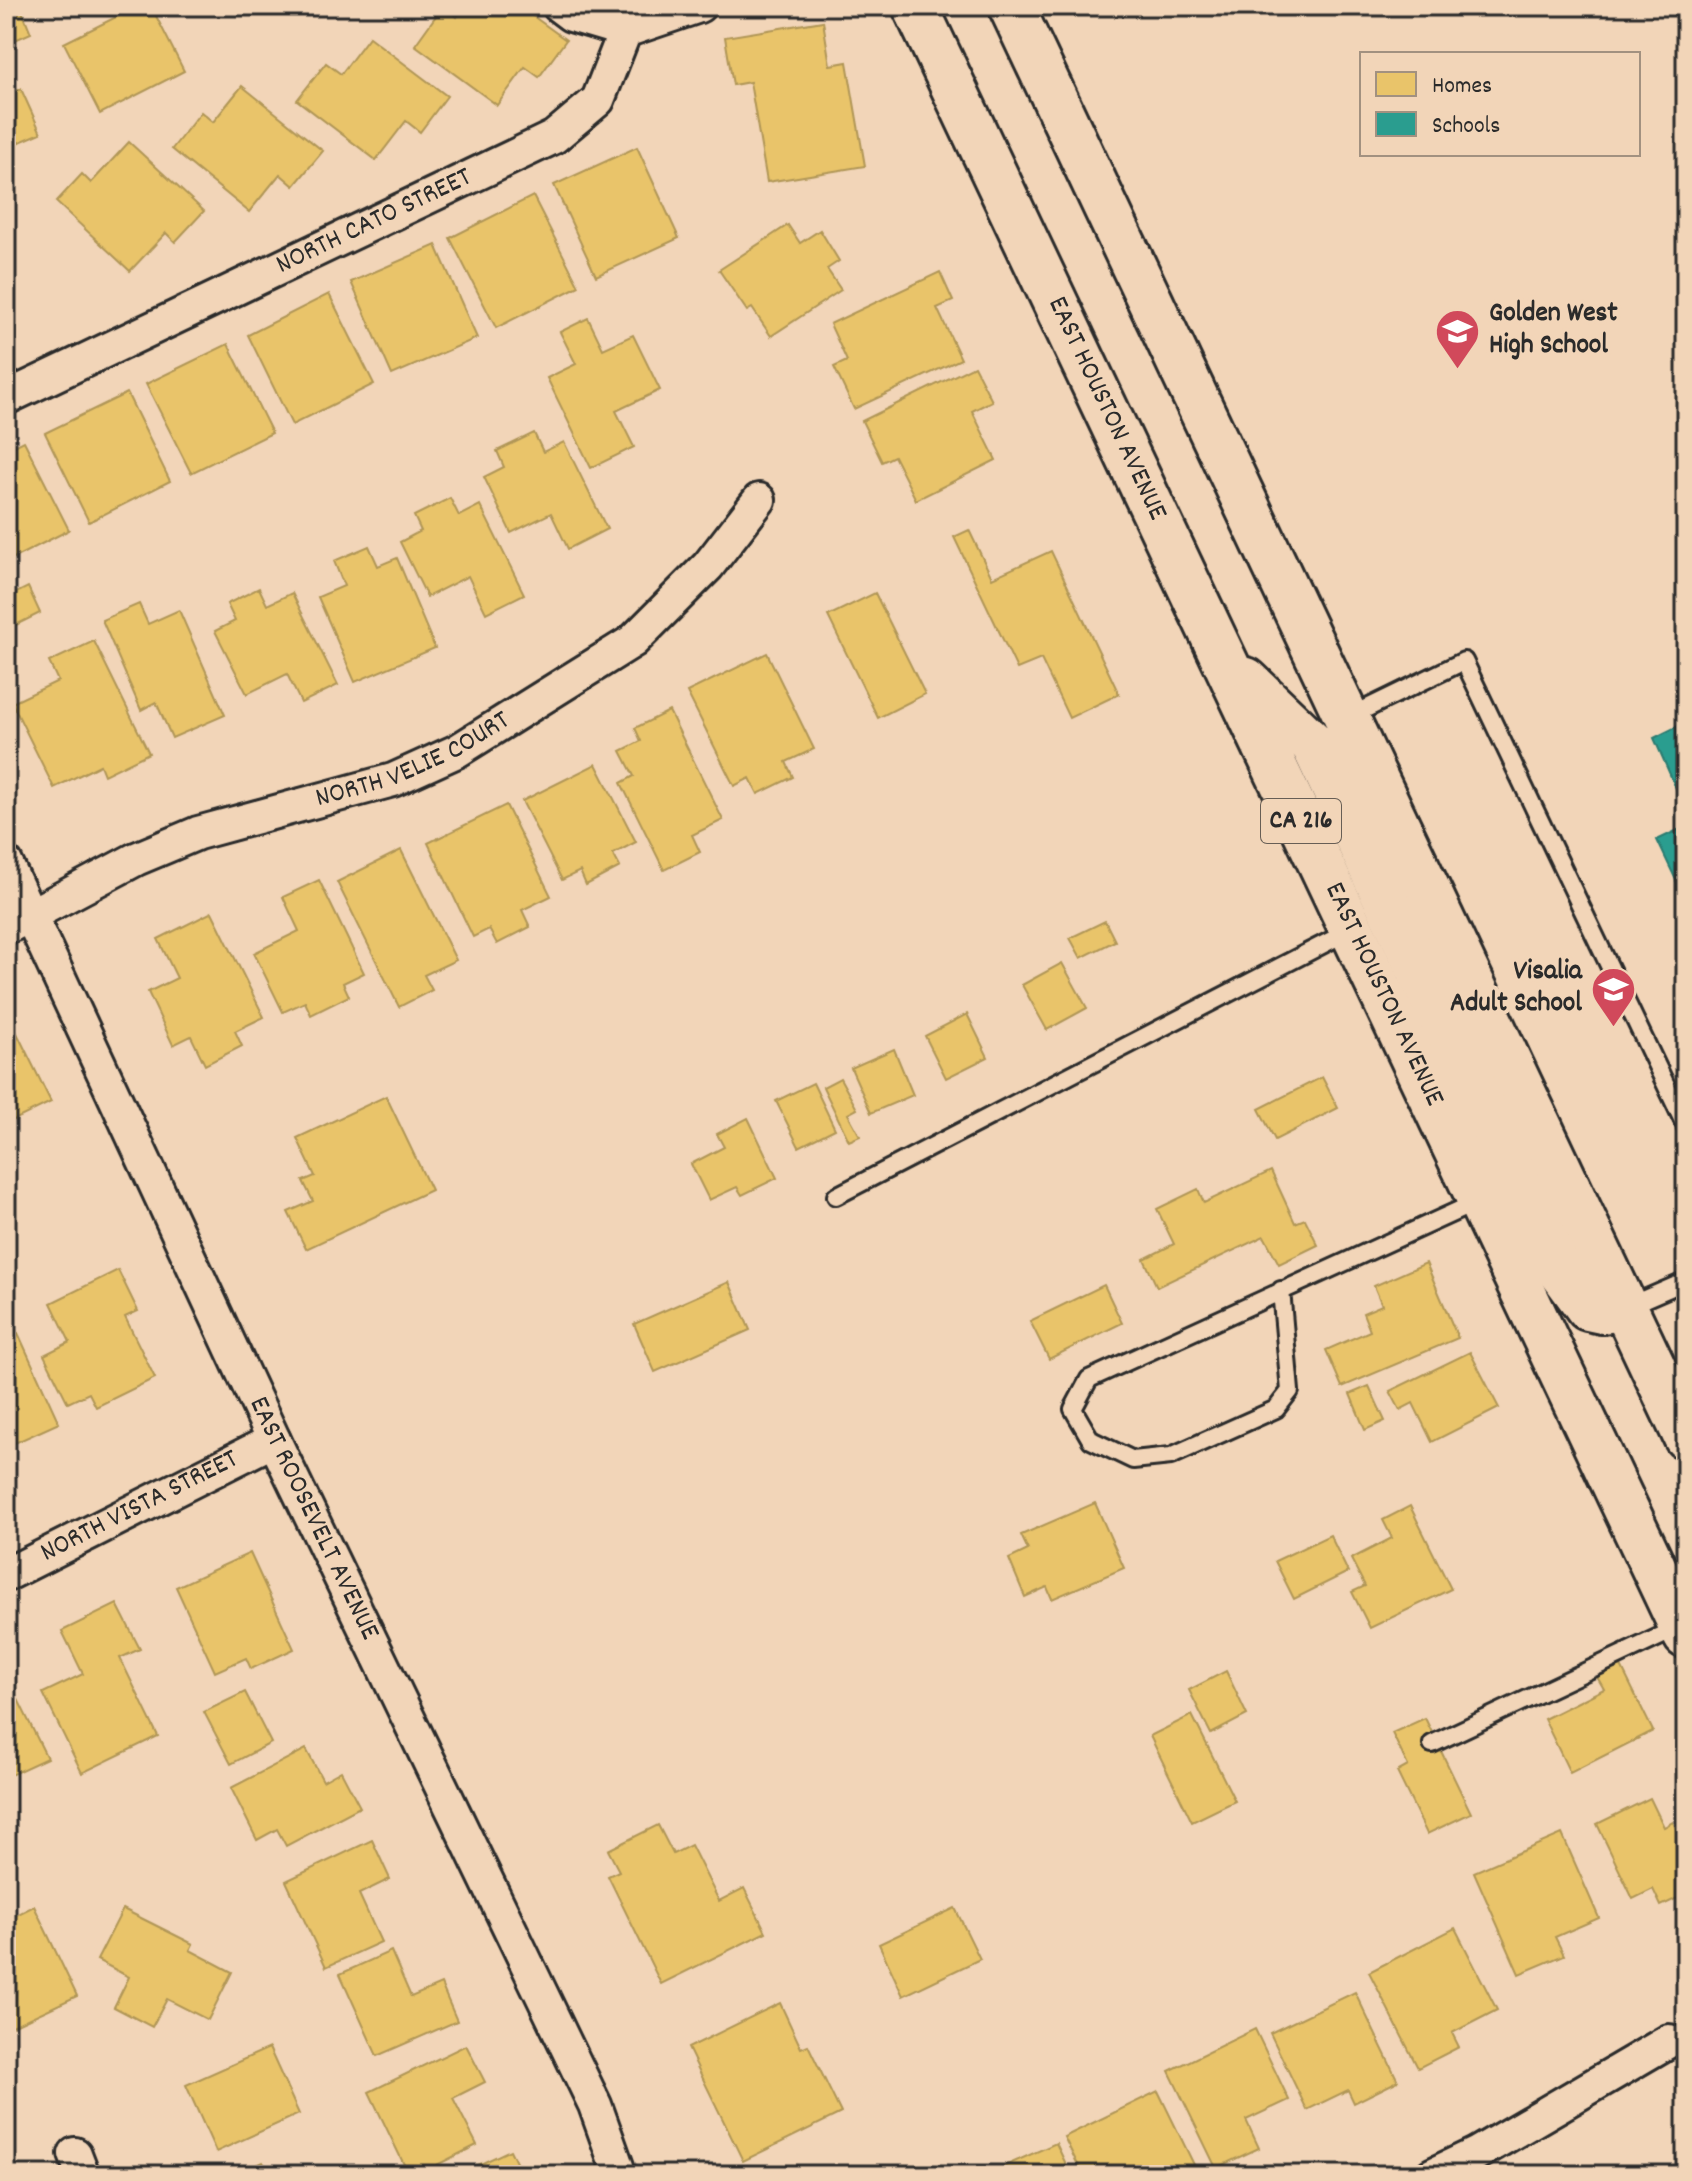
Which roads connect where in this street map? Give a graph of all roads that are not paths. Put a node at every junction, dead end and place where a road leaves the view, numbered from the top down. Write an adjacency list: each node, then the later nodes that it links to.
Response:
1 (559, 6): 5 (street)
2 (699, 6): 5 (street)
3 (915, 6): 8 (main road, EAST HOUSTON AVENUE / CA 216)
4 (1011, 6): 9 (main road, CA 216)
5 (625, 31): 6 (street, NORTH CATO STREET)
6 (6, 398)
7 (759, 500): 11 (street, NORTH VELIE COURT)
8 (1226, 661): 12 (main road, EAST HOUSTON AVENUE / CA 216); 18 (main road)
9 (1345, 718): 13 (lane); 18 (main road, CA 216)
10 (6, 863): 11 (street, EAST ROOSEVELT AVENUE)
11 (18, 922): 20 (street, EAST ROOSEVELT AVENUE)
12 (1352, 929): 14 (lane); 15 (main road, EAST HOUSTON AVENUE / CA 216)
13 (1686, 1127)
14 (836, 1196)
15 (1481, 1201): 17 (lane); 22 (main road, EAST HOUSTON AVENUE / CA 216)
16 (1686, 1281): 18 (lane)
17 (1281, 1290): 17 (lane)
18 (1624, 1308): 19 (main road, CA 216)
19 (1686, 1437)
20 (274, 1440): 21 (street, NORTH VISTA STREET); 25 (street, EAST ROOSEVELT AVENUE)
21 (6, 1575)
22 (1684, 1631): 23 (lane)
23 (1432, 1744)
24 (1669, 2041): 26 (street)
25 (620, 2175)
26 (1432, 2175)

